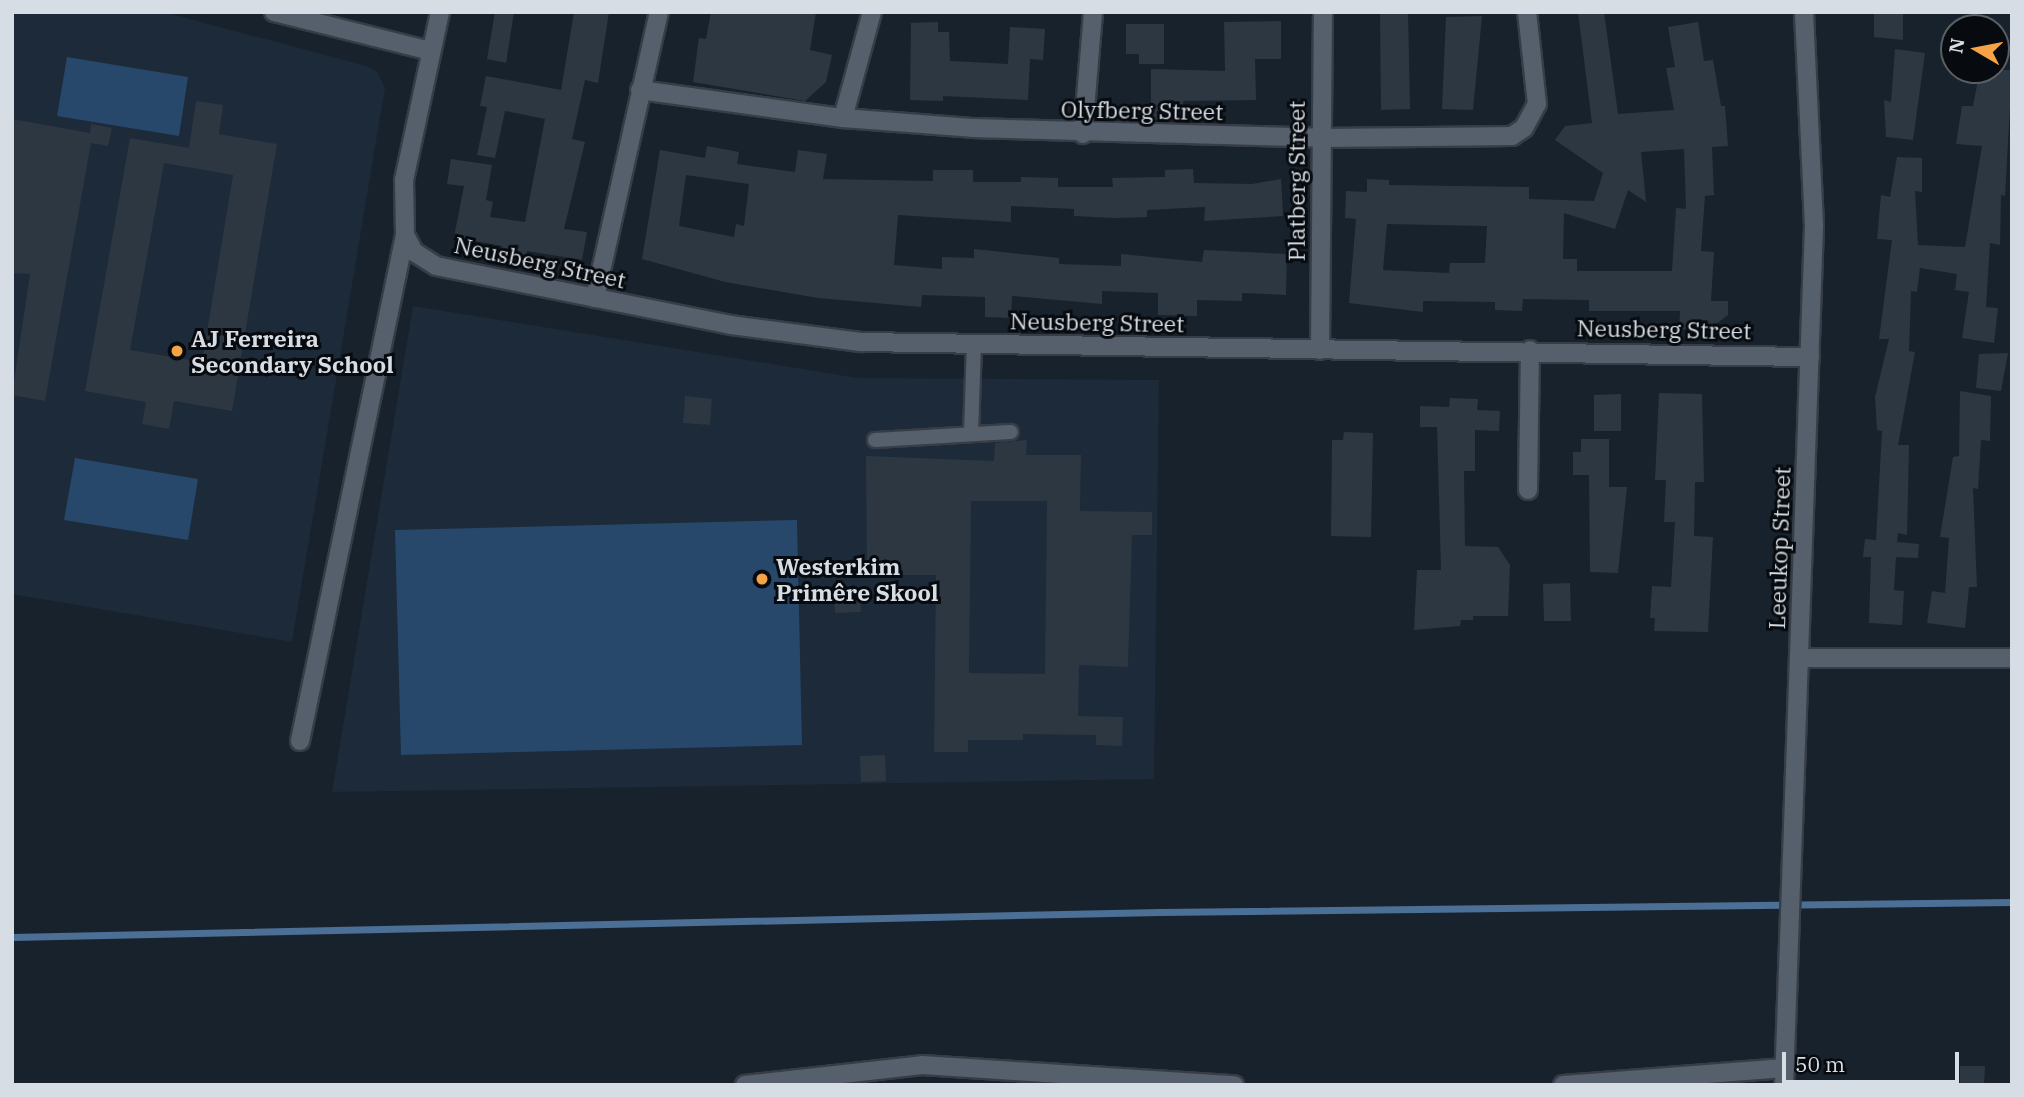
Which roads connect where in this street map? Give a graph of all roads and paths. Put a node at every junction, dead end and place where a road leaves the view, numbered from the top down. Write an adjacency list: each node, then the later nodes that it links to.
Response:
1 (274, 12): 9 (street)
2 (440, 12): 9 (street)
3 (659, 12): 10 (street)
4 (872, 12): 11 (street)
5 (1093, 12): 12 (street)
6 (1323, 12): 13 (street, Platberg Street)
7 (1527, 12): 13 (street, Olyfberg Street)
8 (1804, 12): 19 (street, Leeukop Street)
9 (430, 51): 14 (street)
10 (640, 90): 11 (street, Olyfberg Street); 15 (street)
11 (843, 118): 12 (street, Olyfberg Street)
12 (1083, 134): 13 (street, Olyfberg Street)
13 (1320, 138): 17 (street, Platberg Street)
14 (405, 235): 15 (street, Neusberg Street); 26 (street)
15 (595, 298): 16 (street, Neusberg Street)
16 (974, 344): 17 (street, Neusberg Street); 21 (lane)
17 (1320, 350): 18 (street, Neusberg Street)
18 (1530, 350): 19 (street, Neusberg Street); 23 (street)
19 (1810, 357): 24 (street, Leeukop Street)
20 (1012, 432): 21 (lane)
21 (971, 434): 22 (lane)
22 (874, 440)
23 (1528, 491)
24 (1800, 658): 25 (street); 27 (street, Leeukop Street)
25 (2012, 658)
26 (300, 741)
27 (1784, 1077): 30 (street)
28 (745, 1085): 29 (street)
29 (1234, 1085)
30 (1563, 1085)

